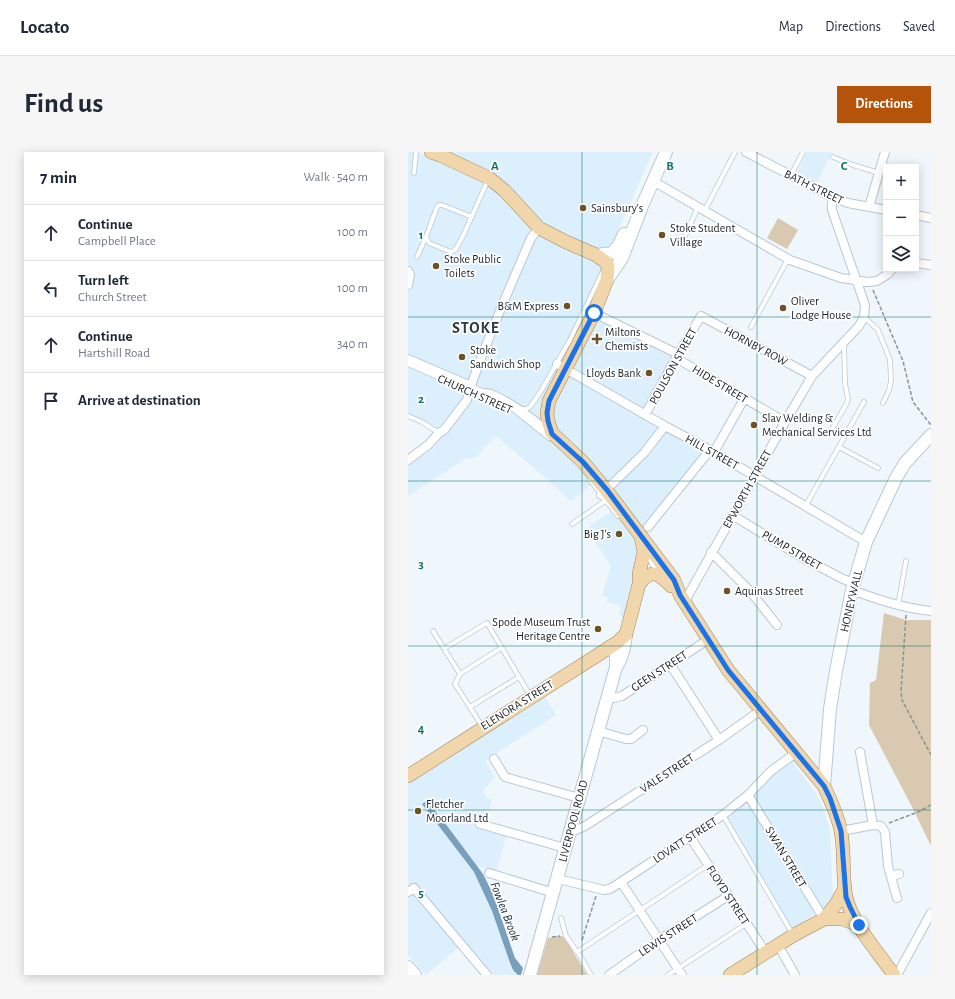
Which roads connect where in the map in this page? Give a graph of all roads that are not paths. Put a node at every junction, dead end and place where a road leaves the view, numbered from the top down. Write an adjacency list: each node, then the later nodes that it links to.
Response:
1 (416, 152): 9 (lane)
2 (666, 152): 13 (street)
3 (735, 152): 17 (lane)
4 (746, 152): 11 (street, BATH STREET)
5 (803, 152): 11 (lane)
6 (885, 152): 10 (street)
7 (437, 153): 12 (main road)
8 (833, 157): 10 (lane)
9 (414, 173)
10 (879, 173): 16 (street)
11 (791, 176): 14 (street, BATH STREET)
12 (489, 178): 20 (lane); 22 (main road)
13 (654, 181): 15 (street); 17 (street)
14 (832, 197): 16 (street, BATH STREET); 33 (street)
15 (642, 206): 26 (street); 32 (street)
16 (869, 207): 18 (street, BATH STREET)
17 (701, 209): 24 (lane); 27 (street)
18 (883, 209)
19 (919, 216): 21 (street)
20 (472, 217): 23 (lane); 23 (lane)
21 (931, 218)
22 (539, 228): 26 (main road); 45 (street)
23 (426, 237): 25 (lane)
24 (682, 243)
25 (417, 257)
26 (609, 258): 32 (main road); 43 (lane)
27 (788, 259): 33 (street); 38 (lane)
28 (919, 263): 29 (street)
29 (931, 265)
30 (890, 272): 33 (street)
31 (409, 273): 34 (street)
32 (607, 280): 35 (main road)
33 (857, 280): 37 (street)
34 (408, 285)
35 (594, 313): 40 (street, HIDE STREET); 43 (main road)
36 (701, 316): 40 (street, POULSON STREET); 44 (street, HORNBY ROW)
37 (864, 317): 39 (street, EPWORTH STREET); 48 (lane)
38 (751, 327)
39 (844, 342): 44 (street, EPWORTH STREET); 54 (lane)
40 (677, 356): 46 (street, HIDE STREET); 50 (street, POULSON STREET)
41 (408, 359): 45 (street, CHURCH STREET)
42 (408, 364): 45 (lane, CHURCH STREET)
43 (561, 367): 49 (lane); 50 (street, HILL STREET); 57 (main road)
44 (812, 376): 52 (street, EPWORTH STREET)
45 (470, 389): 49 (street, CHURCH STREET); 55 (street); 57 (lane, CHURCH STREET)
46 (744, 399): 52 (street, HIDE STREET); 59 (street)
47 (864, 402): 58 (lane)
48 (883, 403)
49 (519, 409): 57 (street, CHURCH STREET)
50 (645, 415): 53 (street, HILL STREET)
51 (408, 416): 55 (lane)
52 (784, 422): 63 (street, EPWORTH STREET)
53 (665, 426): 59 (street, HILL STREET); 64 (street)
54 (831, 431)
55 (439, 433): 60 (street)
56 (931, 435): 70 (street, HONEYWALL)
57 (553, 439): 64 (main road, CHURCH STREET)
58 (839, 447): 61 (lane); 65 (lane)
59 (712, 451): 63 (street, HILL STREET); 69 (street)
60 (408, 460)
61 (878, 468)
62 (586, 475): 64 (lane, CHURCH STREET)
63 (754, 476): 65 (street, HILL STREET); 66 (street, EPWORTH STREET)
64 (604, 493): 67 (lane, CHURCH STREET); 68 (lane); 69 (main road, CHURCH STREET)
65 (805, 507): 70 (street, HILL STREET)
66 (732, 515): 72 (street, EPWORTH STREET); 76 (street, PUMP STREET)
67 (619, 518)
68 (572, 524)
69 (642, 534): 71 (main road, CHURCH STREET); 77 (main road)
70 (866, 542): 76 (street, HONEYWALL)
71 (644, 552): 74 (lane); 75 (main road, LIVERPOOL ROAD)
72 (711, 552): 77 (street, EPWORTH STREET); 80 (street)
73 (906, 561): 78 (lane)
74 (661, 576): 75 (main road); 77 (main road)
75 (639, 584): 82 (main road, LIVERPOOL ROAD)
76 (853, 587): 78 (street, PUMP STREET); 103 (street, HONEYWALL)
77 (683, 598): 83 (main road)
78 (897, 606): 79 (street, PUMP STREET)
79 (931, 611)
80 (777, 625)
81 (433, 631): 85 (lane)
82 (626, 634): 84 (main road, ELENORA STREET); 88 (street, LIVERPOOL ROAD)
83 (708, 639): 87 (street, GEEN STREET); 94 (main road)
84 (609, 647): 88 (street, LIVERPOOL ROAD); 92 (main road, ELENORA STREET)
85 (445, 648): 86 (lane); 89 (lane)
86 (501, 648): 89 (lane); 90 (lane)
87 (670, 664): 91 (street, GEEN STREET); 98 (street)
88 (616, 667): 91 (street, LIVERPOOL ROAD)
89 (460, 674): 93 (lane)
90 (519, 677): 92 (lane); 93 (lane)
91 (608, 696): 97 (street, LIVERPOOL ROAD)
92 (531, 697): 95 (main road, ELENORA STREET)
93 (470, 707): 95 (lane)
94 (761, 710): 98 (street, VALE STREET); 99 (main road)
95 (483, 727): 102 (main road, ELENORA STREET)
96 (643, 730): 97 (street)
97 (598, 731): 105 (street, LIVERPOOL ROAD)
98 (719, 740): 110 (street, VALE STREET)
99 (797, 752): 103 (main road); 104 (street, LOVATT STREET)
100 (860, 752): 108 (street)
101 (494, 759): 105 (street)
102 (408, 776)
103 (824, 786): 109 (main road)
104 (748, 795): 106 (street, LOVATT STREET); 127 (street, SWAN STREET)
105 (579, 798): 110 (street, LIVERPOOL ROAD)
106 (723, 815): 111 (street, LOVATT STREET); 130 (lane)
107 (480, 824): 112 (street)
108 (877, 825): 109 (street); 116 (street)
109 (841, 831): 119 (main road)
110 (570, 833): 112 (street, LIVERPOOL ROAD)
111 (690, 836): 113 (street, FLOYD STREET); 118 (street, LOVATT STREET)
112 (566, 848): 117 (street, LIVERPOOL ROAD)
113 (708, 865): 122 (street, FLOYD STREET); 124 (lane)
114 (489, 873): 121 (street)
115 (899, 874): 116 (street)
116 (891, 876): 123 (street)
117 (558, 879): 118 (street, LOVATT STREET); 121 (street, LIVERPOOL ROAD)
118 (621, 882): 124 (street)
119 (845, 888): 127 (main road); 129 (main road)
120 (408, 892): 139 (street)
121 (554, 893): 140 (street, LIVERPOOL ROAD)
122 (728, 896): 128 (street, FLOYD STREET); 131 (street, LEWIS STREET)
123 (897, 898)
124 (639, 911): 131 (street); 133 (lane)
125 (931, 913): 145 (street)
126 (561, 918): 133 (lane)
127 (824, 919): 129 (main road); 130 (main road)
128 (746, 924): 134 (street, FLOYD STREET); 136 (lane)
129 (859, 925): 145 (main road)
130 (794, 936): 132 (main road)
131 (659, 940): 136 (street); 142 (street, LEWIS STREET)
132 (778, 945): 134 (main road); 144 (street)
133 (578, 953): 141 (lane)
134 (766, 953): 137 (main road)
135 (408, 966): 138 (street)
136 (680, 972): 143 (lane)
137 (733, 974)
138 (415, 975)
139 (487, 975)
140 (530, 975)
141 (591, 975)
142 (609, 975)
143 (668, 975)
144 (795, 975)
145 (895, 975)

